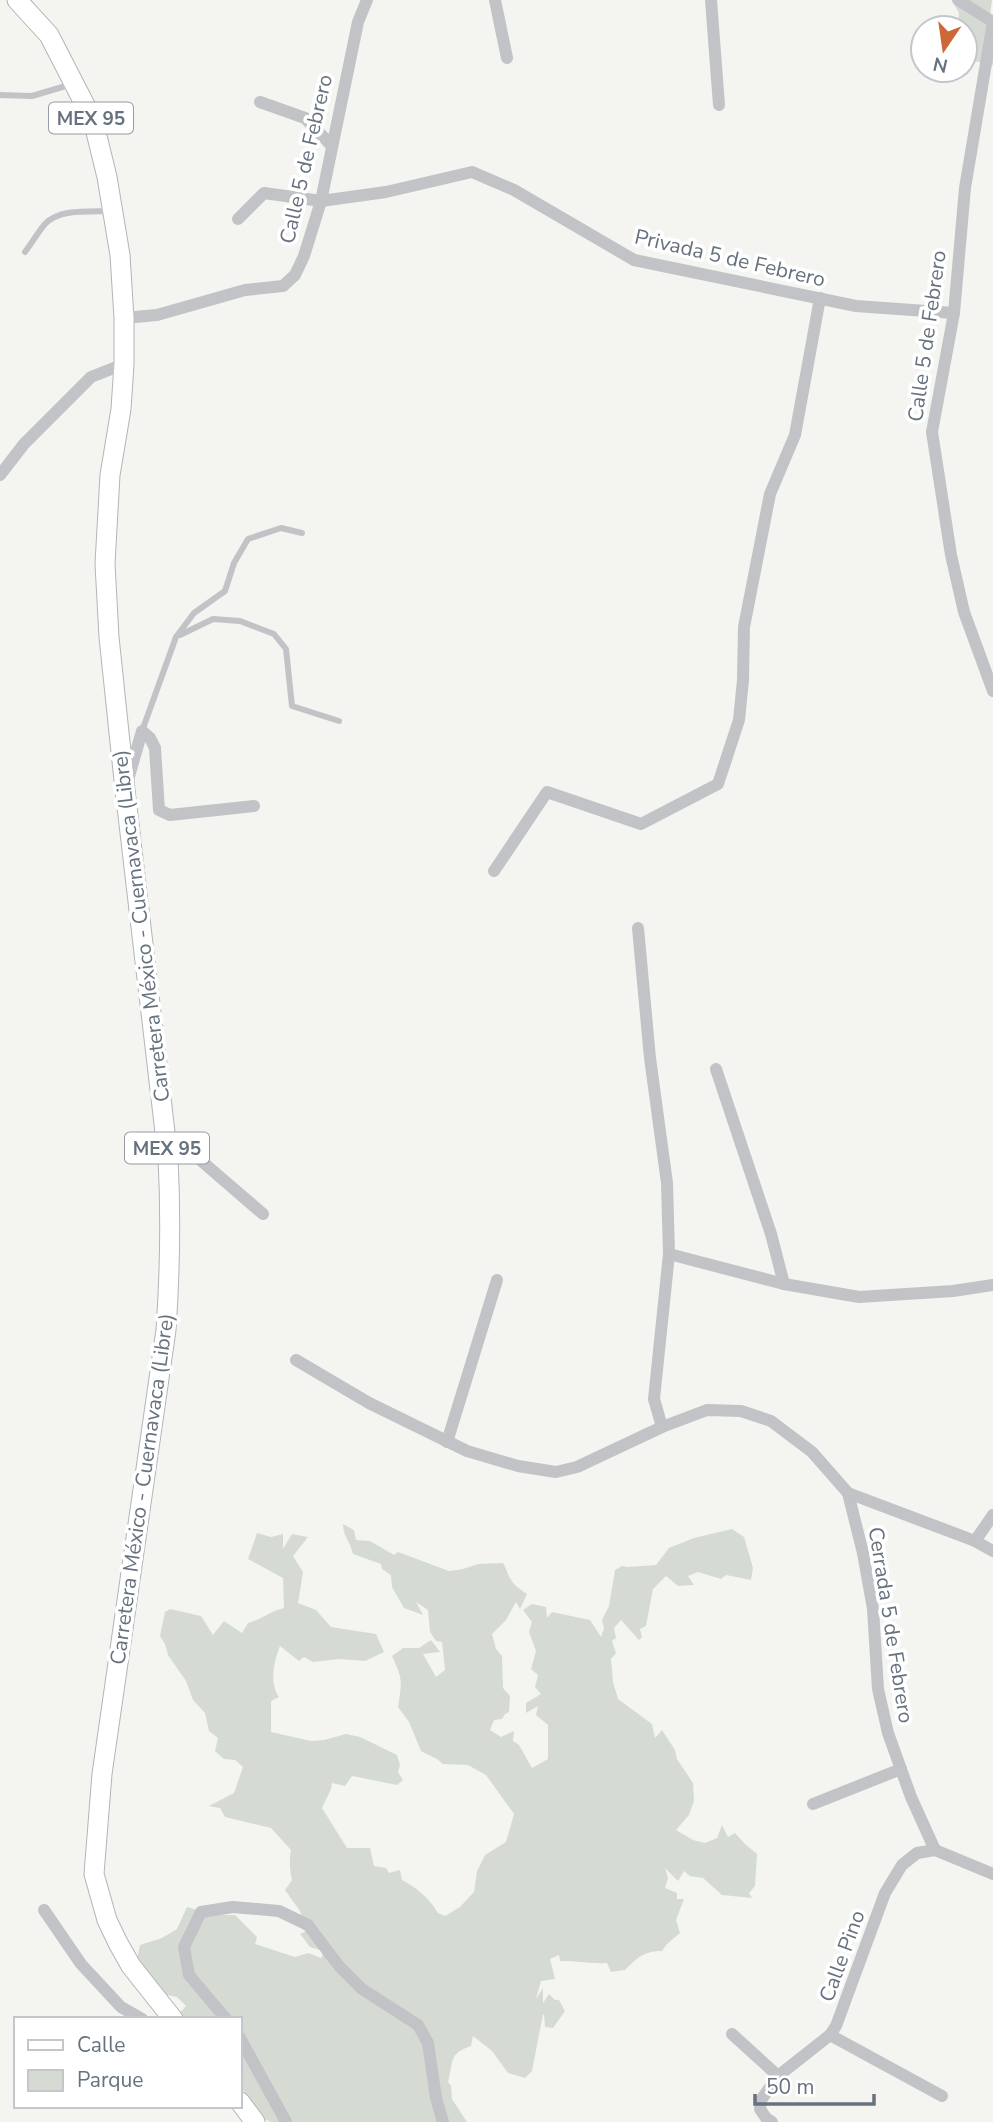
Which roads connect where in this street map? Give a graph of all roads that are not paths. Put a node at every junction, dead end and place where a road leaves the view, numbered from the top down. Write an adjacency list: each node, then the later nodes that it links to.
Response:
1 (17, 0): 8 (main road, Carretera México - Cuernavaca (Libre) / MEX 95)
2 (367, 0): 12 (street, Calle 5 de Febrero)
3 (495, 0): 7 (street)
4 (711, 0): 11 (street)
5 (958, 0): 6 (street, Calle 5 de Febrero)
6 (993, 22): 18 (street, Calle 5 de Febrero)
7 (507, 58)
8 (75, 83): 9 (lane); 14 (main road, Carretera México - Cuernavaca (Libre) / MEX 95)
9 (0, 95)
10 (260, 102): 12 (street)
11 (719, 106)
12 (331, 145): 13 (street, Calle 5 de Febrero)
13 (321, 201): 15 (street, Privada 5 de Febrero); 17 (street, Privada 5 de Febrero); 19 (street, Calle 5 de Febrero)
14 (113, 211): 16 (lane); 19 (main road, Carretera México - Cuernavaca (Libre) / MEX 95)
15 (238, 219)
16 (25, 252)
17 (820, 298): 18 (street, Privada 5 de Febrero); 29 (street)
18 (954, 313): 24 (street, Calle 5 de Febrero)
19 (124, 318): 20 (main road, Carretera México - Cuernavaca (Libre) / MEX 95)
20 (124, 364): 21 (street); 27 (main road, Carretera México - Cuernavaca (Libre) / MEX 95)
21 (0, 475)
22 (302, 533): 23 (lane)
23 (176, 637): 25 (lane); 26 (lane)
24 (993, 691)
25 (338, 721)
26 (142, 731): 27 (street); 28 (street)
27 (125, 790): 32 (main road, Carretera México - Cuernavaca (Libre) / MEX 95)
28 (254, 806)
29 (494, 871)
30 (638, 928): 34 (street)
31 (716, 1069): 36 (street)
32 (168, 1158): 33 (street); 51 (main road, Carretera México - Cuernavaca (Libre) / MEX 95)
33 (263, 1214)
34 (669, 1254): 36 (street); 39 (street)
35 (497, 1280): 40 (street)
36 (784, 1284): 37 (street)
37 (993, 1284)
38 (296, 1360): 40 (street, Cerrada 5 de Febrero)
39 (662, 1427): 40 (street, Cerrada 5 de Febrero); 41 (street, Cerrada 5 de Febrero)
40 (447, 1442)
41 (848, 1493): 43 (street); 45 (street, Cerrada 5 de Febrero)
42 (993, 1515): 43 (street)
43 (975, 1541): 44 (street)
44 (993, 1551)
45 (901, 1769): 46 (street); 47 (street, Cerrada 5 de Febrero)
46 (813, 1804)
47 (935, 1850): 48 (street); 54 (street, Calle Pino)
48 (993, 1874)
49 (44, 1910): 50 (street)
50 (138, 2017)
51 (171, 2017)
52 (224, 2017): 61 (street)
53 (732, 2034): 56 (street)
54 (830, 2035): 56 (street, Calle Pino); 57 (street)
55 (242, 2042): 60 (street)
56 (778, 2076): 62 (street)
57 (942, 2096)
58 (242, 2105): 59 (main road)
59 (255, 2122)
60 (286, 2122)
61 (443, 2122)
62 (772, 2122)

